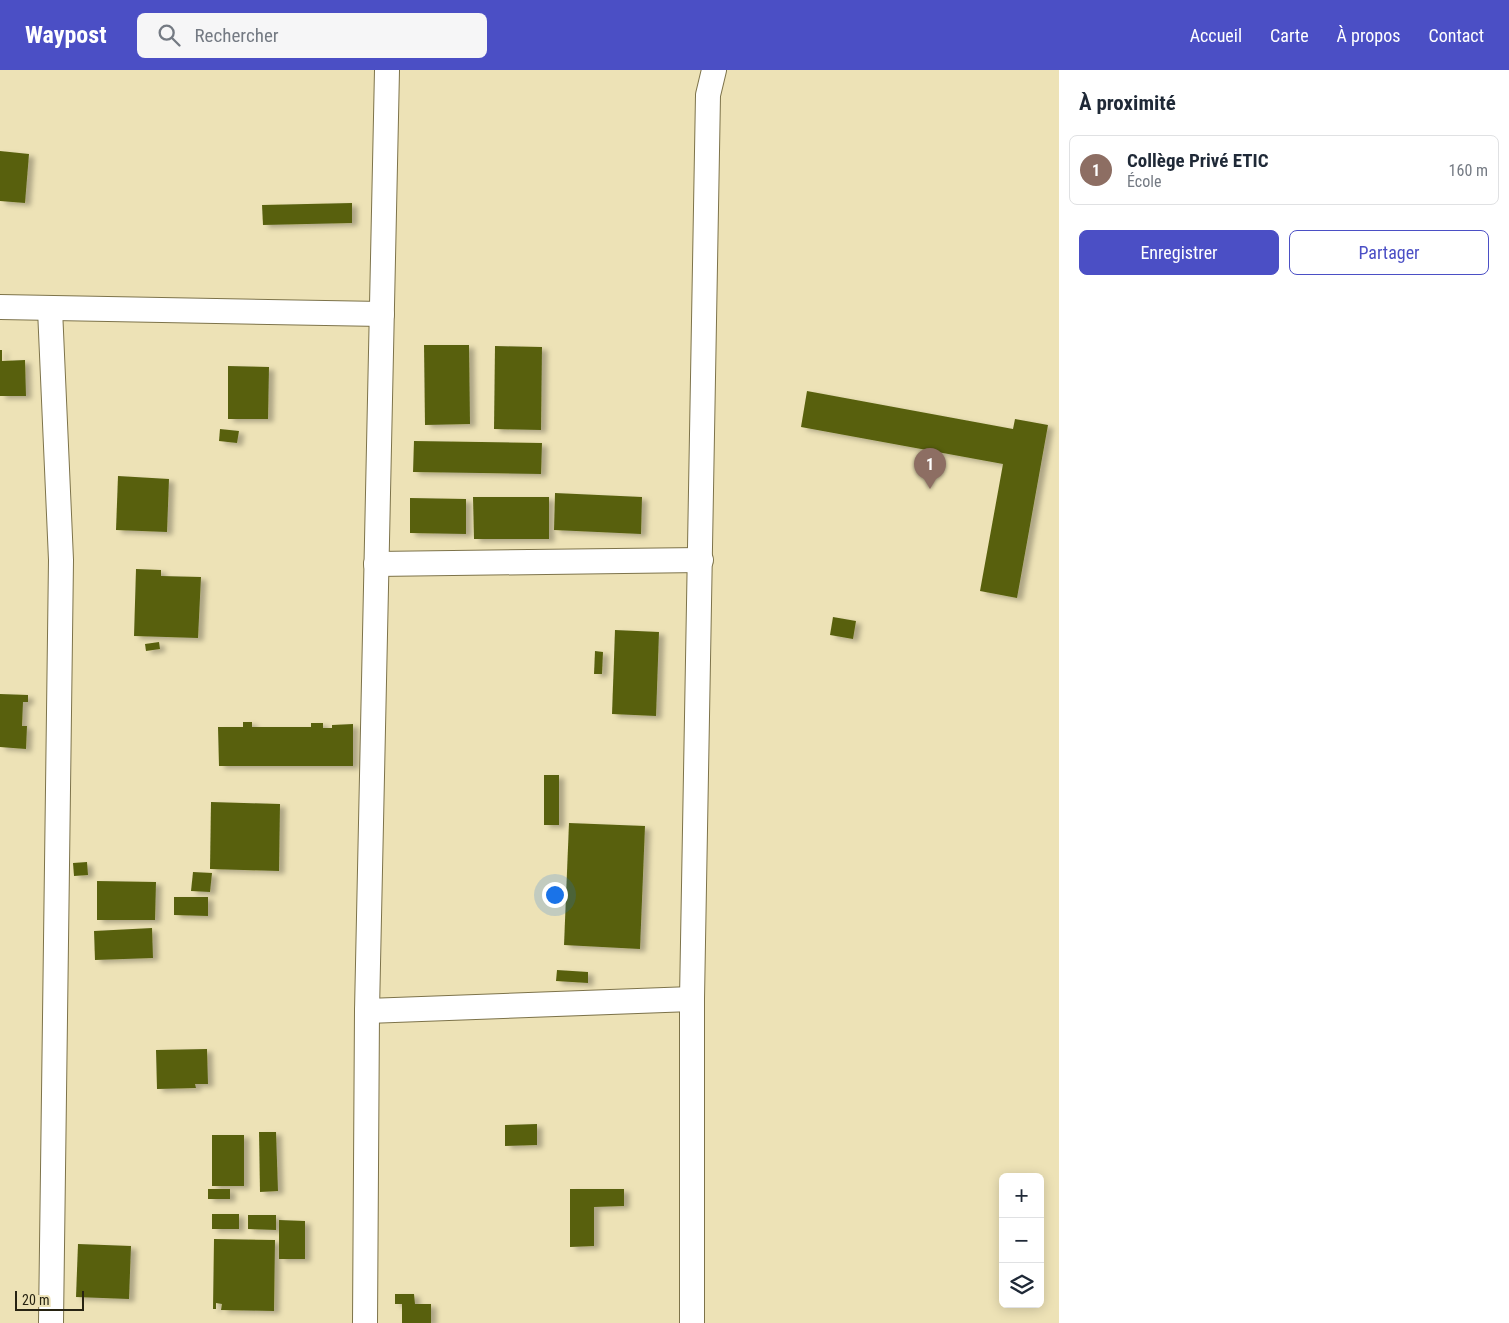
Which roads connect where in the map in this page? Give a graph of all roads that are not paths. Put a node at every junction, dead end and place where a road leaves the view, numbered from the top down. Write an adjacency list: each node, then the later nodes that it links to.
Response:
1 (387, 70): 5 (street)
2 (714, 70): 6 (street)
3 (0, 307): 4 (street)
4 (50, 309): 5 (street); 10 (street)
5 (382, 314): 7 (street)
6 (701, 560): 7 (street); 8 (street)
7 (376, 564): 9 (street)
8 (692, 999): 9 (street); 12 (street)
9 (367, 1011): 11 (street)
10 (51, 1323)
11 (366, 1323)
12 (692, 1323)

